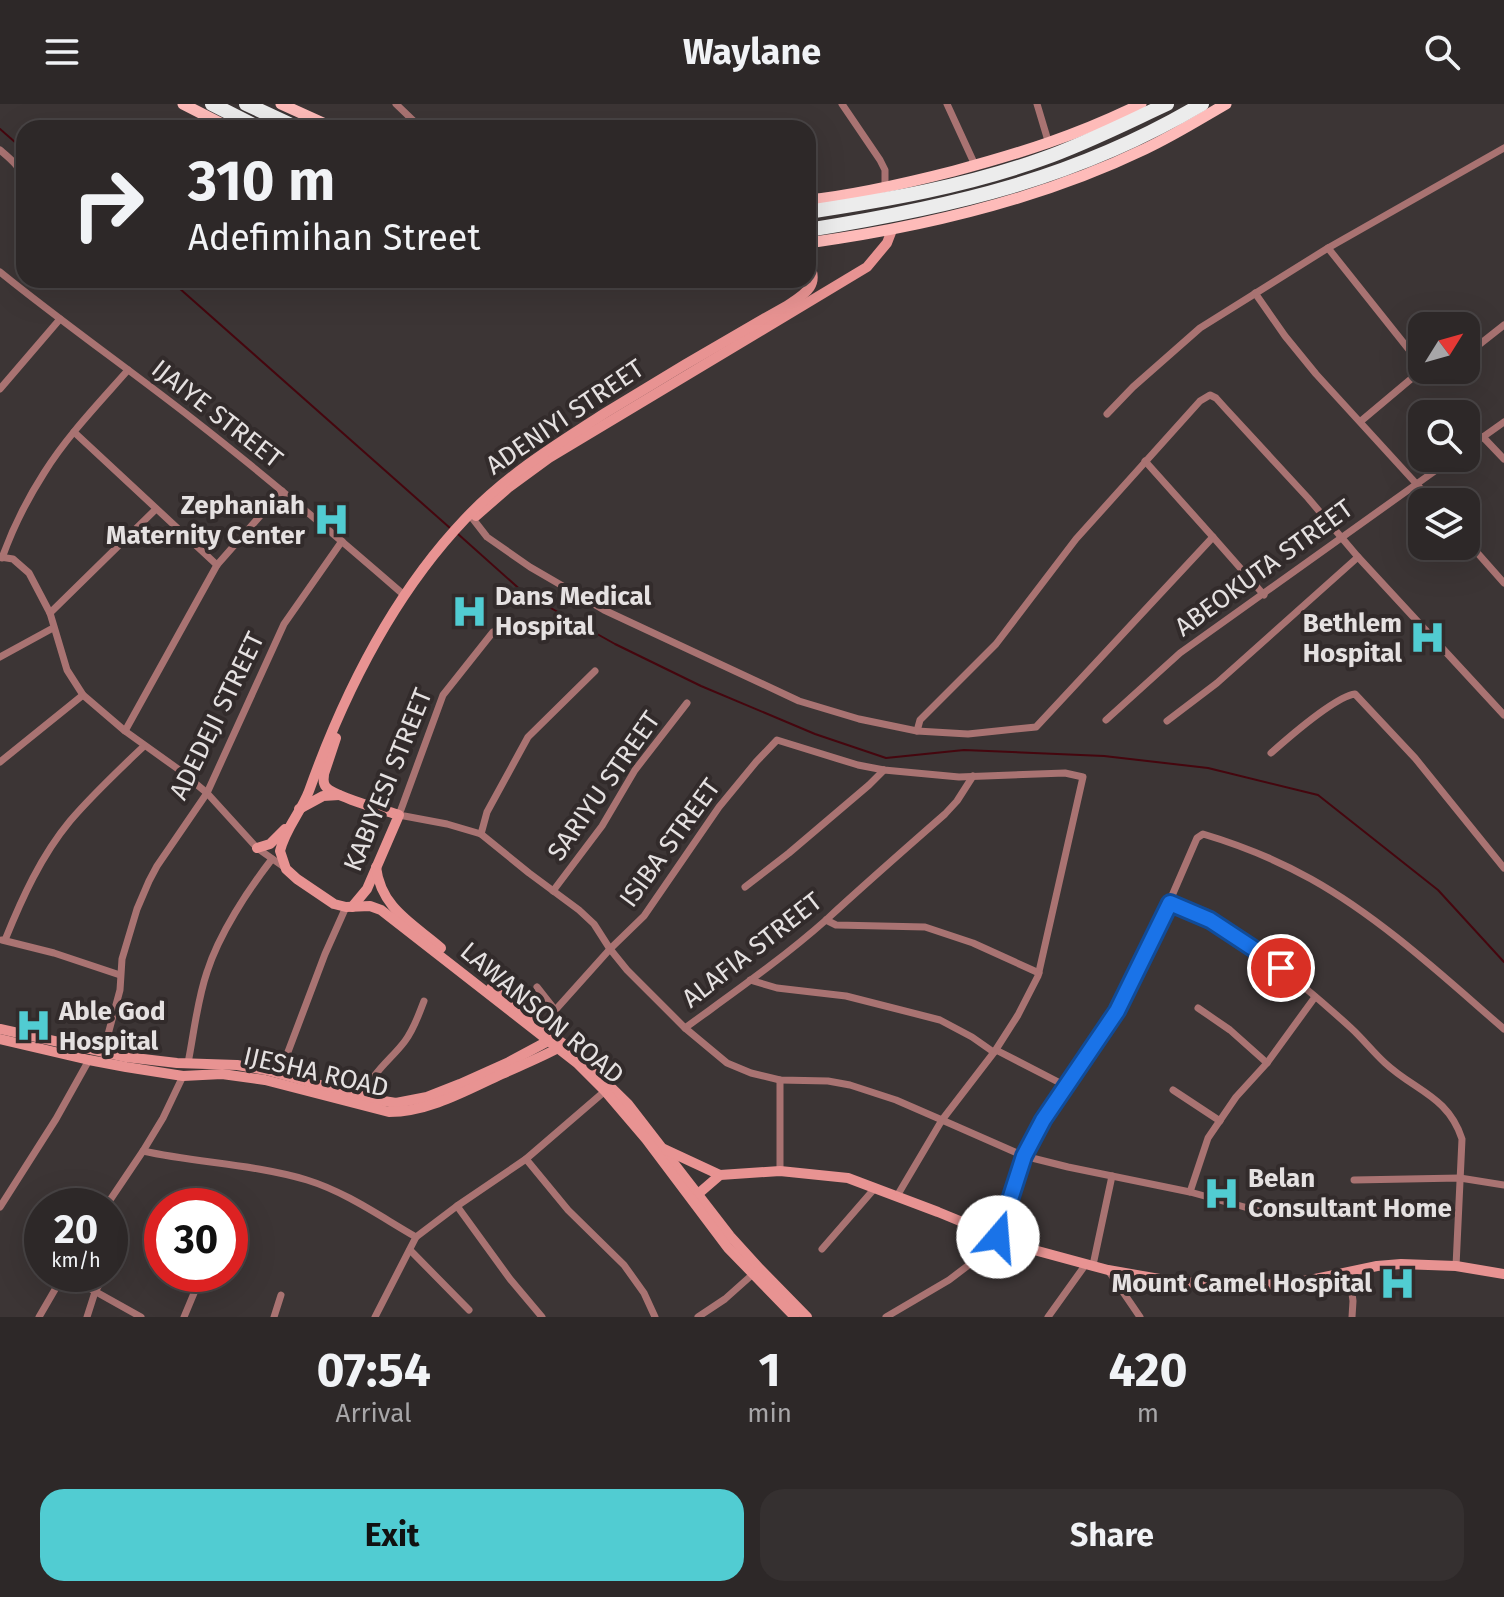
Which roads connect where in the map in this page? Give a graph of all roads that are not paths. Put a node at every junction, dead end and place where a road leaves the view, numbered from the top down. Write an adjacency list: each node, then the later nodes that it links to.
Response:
1 (183, 104): 14 (main road)
2 (212, 104): 15 (highway)
3 (246, 104): 16 (highway)
4 (281, 104): 17 (main road)
5 (396, 104): 18 (street)
6 (842, 104): 24 (street)
7 (947, 104): 23 (street)
8 (1037, 104): 19 (street)
9 (1141, 104): 13 (main road)
10 (1167, 104): 26 (highway)
11 (1202, 104): 27 (highway)
12 (1226, 104): 28 (main road)
13 (1116, 110): 19 (main road)
14 (214, 120)
15 (243, 120)
16 (281, 120)
17 (316, 120)
18 (413, 120)
19 (1049, 144): 23 (main road)
20 (1504, 148): 30 (street)
21 (0, 150): 22 (street)
22 (16, 164)
23 (975, 165): 24 (main road)
24 (885, 187): 25 (main road)
25 (816, 199)
26 (816, 211)
27 (816, 229)
28 (892, 230): 29 (main road); 56 (main road, ADENIYI STREET)
29 (816, 242)
30 (1328, 248): 35 (street); 39 (street)
31 (0, 272): 32 (street, IJAIYE STREET)
32 (16, 285)
33 (20, 288): 36 (street, IJAIYE STREET)
34 (808, 288): 56 (main road, ADENIYI STREET)
35 (1255, 293): 43 (street); 44 (street)
36 (60, 319): 40 (street, IJAIYE STREET); 42 (street)
37 (1504, 325): 38 (street)
38 (1480, 344)
39 (1408, 349)
40 (128, 370): 46 (street); 54 (street, IJAIYE STREET)
41 (1408, 382): 44 (street)
42 (2, 384)
43 (1107, 414)
44 (1361, 421): 52 (street)
45 (1504, 422): 47 (street)
46 (74, 432): 55 (street); 63 (street)
47 (1483, 437): 48 (street); 49 (street)
48 (1480, 439)
49 (1504, 459)
50 (1145, 461): 57 (street); 58 (street); 79 (street)
51 (1433, 472): 52 (street, ABEOKUTA STREET)
52 (1417, 483): 53 (street); 58 (street, ABEOKUTA STREET)
53 (1421, 488)
54 (282, 491): 59 (street, IJAIYE STREET); 64 (street)
55 (156, 509): 64 (street); 68 (street)
56 (470, 519): 61 (main road, ADENIYI STREET); 79 (street)
57 (1213, 537): 67 (street); 79 (street)
58 (1342, 538): 62 (street); 67 (street, ABEOKUTA STREET)
59 (342, 541): 66 (street, IJAIYE STREET); 85 (street, ADEDEJI STREET)
60 (1480, 556): 65 (street)
61 (436, 557): 66 (main road, ADENIYI STREET); 86 (main road, ADENIYI STREET)
62 (1358, 557): 75 (street); 77 (street)
63 (1, 558): 68 (street)
64 (217, 565): 78 (street)
65 (1504, 583)
66 (404, 595): 87 (main road, ADENIYI STREET)
67 (1264, 595): 76 (street, ABEOKUTA STREET)
68 (50, 613): 69 (street)
69 (53, 628): 71 (street); 73 (street)
70 (493, 632): 88 (street, KABIYESI STREET)
71 (0, 657)
72 (595, 671): 90 (street)
73 (83, 695): 78 (street); 82 (street)
74 (687, 703): 97 (street, SARIYU STREET)
75 (1504, 715)
76 (1106, 720)
77 (1167, 721)
78 (125, 731): 80 (street)
79 (917, 731)
80 (144, 746): 85 (street); 101 (street)
81 (1271, 753): 94 (street)
82 (0, 762)
83 (884, 770): 84 (street); 96 (street); 102 (street, ISIBA STREET)
84 (973, 776): 100 (street, ALAFIA STREET); 103 (street)
85 (207, 793): 91 (street); 104 (street, ADEDEJI STREET)
86 (341, 795): 87 (main road); 88 (main road)
87 (299, 809): 89 (main road, ADENIYI STREET)
88 (399, 815): 90 (street); 93 (main road, KABIYESI STREET)
89 (292, 822): 91 (main road); 95 (main road, ADENIYI STREET)
90 (481, 834): 97 (street)
91 (257, 848): 92 (street)
92 (272, 859): 95 (street); 121 (street)
93 (376, 865): 99 (main road, KABIYESI STREET); 111 (main road)
94 (1504, 868)
95 (286, 869): 99 (main road, LAWANSON ROAD)
96 (745, 887)
97 (553, 891): 102 (street)
98 (1170, 903): 107 (street); 114 (street); 126 (street)
99 (349, 907): 116 (main road, LAWANSON ROAD); 123 (street)
100 (826, 920): 103 (street); 105 (street, ALAFIA STREET)
101 (2, 940): 104 (street)
102 (610, 949): 110 (street, ISIBA STREET); 112 (street)
103 (1039, 973): 118 (street)
104 (120, 975): 119 (street, ADEDEJI STREET)
105 (750, 980): 112 (street, ALAFIA STREET); 118 (street)
106 (537, 987): 110 (street)
107 (1315, 997): 122 (street); 140 (street)
108 (424, 1001): 130 (street)
109 (1198, 1008): 122 (street)
110 (555, 1010): 111 (street, ISIBA STREET)
111 (541, 1026): 116 (main road)
112 (685, 1028): 125 (street, ALAFIA STREET)
113 (0, 1029): 119 (main road, IJESHA ROAD)
114 (1504, 1029)
115 (0, 1039): 120 (main road, IJESHA ROAD)
116 (551, 1039): 117 (main road, LAWANSON ROAD); 127 (main road, IJESHA ROAD)
117 (561, 1046): 127 (main road, IJESHA ROAD); 129 (main road, LAWANSON ROAD); 133 (main road, LAWANSON ROAD)
118 (995, 1051): 126 (street); 131 (street)
119 (103, 1053): 121 (main road, IJESHA ROAD)
120 (89, 1060): 124 (main road, IJESHA ROAD); 149 (street)
121 (188, 1063): 123 (main road, IJESHA ROAD)
122 (1267, 1063): 132 (street)
123 (280, 1073): 130 (main road, IJESHA ROAD)
124 (183, 1076): 127 (main road, IJESHA ROAD); 134 (street)
125 (780, 1080): 131 (street, ALAFIA STREET); 137 (street)
126 (1066, 1086): 135 (street)
127 (462, 1088): 130 (main road, IJESHA ROAD)
128 (1173, 1090): 132 (street)
129 (605, 1091): 136 (street); 159 (main road, LAWANSON ROAD)
130 (364, 1097)
131 (942, 1120): 135 (street, ALAFIA STREET); 147 (street)
132 (1220, 1121): 145 (street)
133 (663, 1148): 138 (main road); 146 (main road, LAWANSON ROAD)
134 (143, 1151): 143 (street); 151 (street)
135 (1024, 1156): 139 (street, ALAFIA STREET); 152 (street)
136 (526, 1159): 148 (street); 173 (street)
137 (780, 1171): 138 (main road); 144 (main road)
138 (720, 1175): 146 (main road)
139 (1112, 1176): 145 (street, ALAFIA STREET); 155 (street)
140 (1460, 1178): 141 (street); 142 (street); 156 (street)
141 (1354, 1180)
142 (1504, 1185)
143 (118, 1188)
144 (875, 1188): 147 (main road); 153 (street)
145 (1190, 1192): 150 (street, ALAFIA STREET)
146 (698, 1194): 176 (main road, LAWANSON ROAD)
147 (897, 1196): 152 (main road)
148 (457, 1206): 151 (street); 172 (street)
149 (0, 1207)
150 (1259, 1211)
151 (416, 1237): 154 (street)
152 (998, 1237): 155 (main road); 177 (street)
153 (822, 1249)
154 (410, 1250): 165 (street); 171 (street)
155 (1090, 1264): 157 (main road); 178 (street)
156 (1456, 1266): 158 (main road); 160 (main road)
157 (1108, 1270): 158 (main road); 179 (street)
158 (1349, 1271): 180 (street)
159 (753, 1274): 174 (street); 175 (main road, LAWANSON ROAD)
160 (1504, 1274)
161 (54, 1292): 166 (street)
162 (95, 1292): 167 (street); 168 (street)
163 (194, 1292): 169 (street)
164 (281, 1295): 170 (street)
165 (469, 1310)
166 (39, 1317)
167 (87, 1317)
168 (141, 1317)
169 (184, 1317)
170 (274, 1317)
171 (375, 1317)
172 (542, 1317)
173 (655, 1317)
174 (698, 1317)
175 (795, 1317)
176 (807, 1317)
177 (886, 1317)
178 (1048, 1317)
179 (1140, 1317)
180 (1352, 1317)

